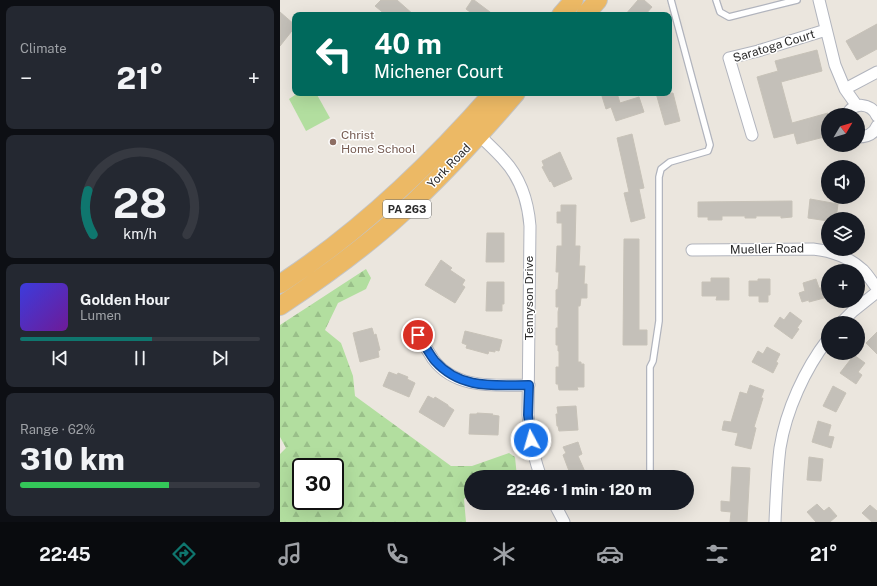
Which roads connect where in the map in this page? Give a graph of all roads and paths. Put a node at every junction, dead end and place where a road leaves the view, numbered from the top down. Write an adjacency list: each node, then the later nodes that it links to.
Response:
1 (598, 0): 6 (highway)
2 (672, 0): 29 (lane)
3 (716, 0): 4 (lane)
4 (797, 0)
5 (820, 0): 7 (street)
6 (574, 8)
7 (826, 30): 9 (street); 17 (street, Saratoga Court)
8 (877, 72): 9 (street)
9 (845, 89): 12 (street)
10 (490, 96): 20 (highway, York Road / PA 263)
11 (513, 96): 16 (highway, York Road / PA 263)
12 (857, 106): 13 (street); 14 (street)
13 (852, 108)
14 (877, 116)
15 (877, 127): 18 (street)
16 (479, 135): 23 (highway, York Road / PA 263); 27 (street, Tennyson Drive)
17 (752, 135)
18 (865, 137)
19 (692, 250): 21 (street, Mueller Road)
20 (280, 284)
21 (877, 288)
22 (877, 292): 24 (street)
23 (280, 306)
24 (848, 316)
25 (418, 335): 27 (street)
26 (821, 350): 32 (street)
27 (529, 385): 28 (street, Tennyson Drive)
28 (539, 470)
29 (650, 470)
30 (558, 510): 31 (street)
31 (564, 522)
32 (775, 522)

